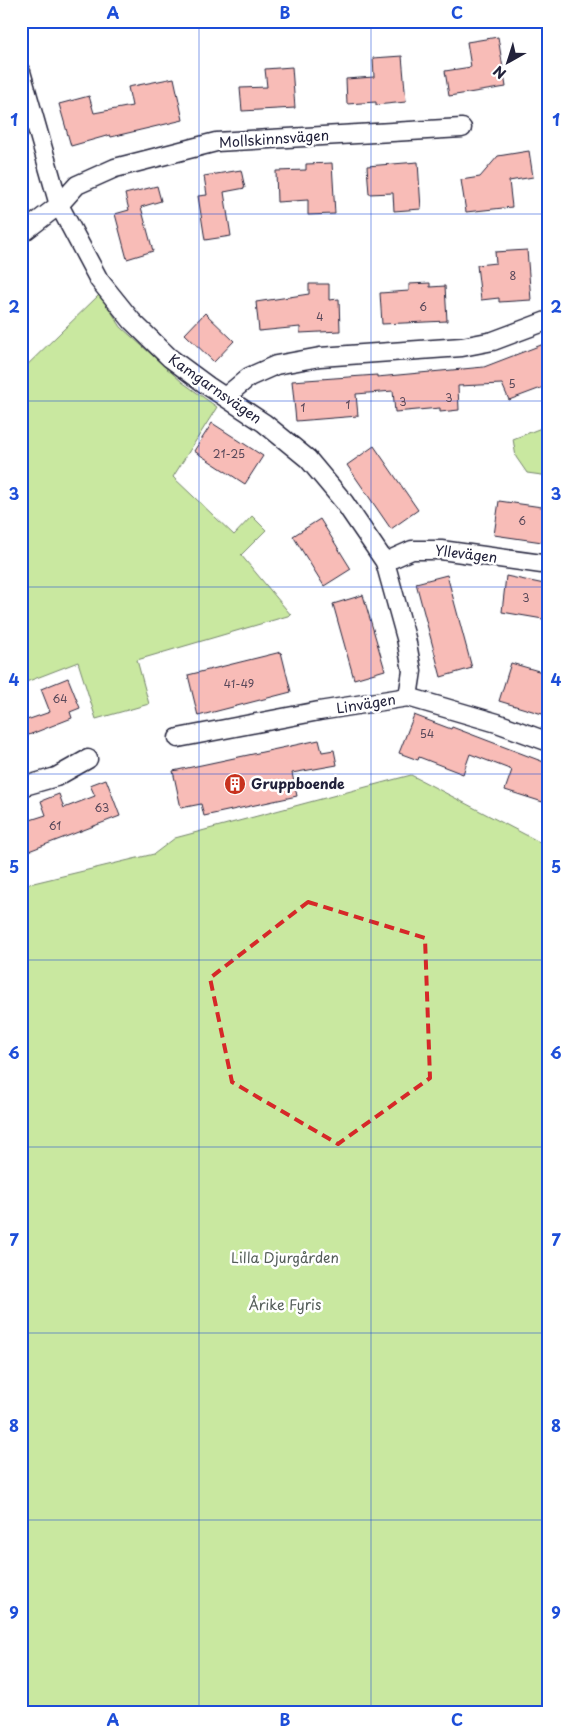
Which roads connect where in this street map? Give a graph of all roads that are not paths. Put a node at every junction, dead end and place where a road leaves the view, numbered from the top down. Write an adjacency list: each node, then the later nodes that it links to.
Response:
1 (21, 72): 3 (street, Kamgarnsvägen)
2 (462, 128): 3 (street, Mollskinnsvägen)
3 (59, 205): 4 (street, Mollskinnsvägen); 6 (street, Kamgarnsvägen)
4 (21, 234)
5 (549, 320): 6 (street)
6 (225, 397): 7 (street, Kamgarnsvägen)
7 (385, 562): 8 (street, Yllevägen); 9 (street, Kamgarnsvägen)
8 (549, 565)
9 (408, 697): 10 (street, Linvägen); 11 (street, Linvägen)
10 (178, 738)
11 (549, 742)
12 (88, 759): 13 (street)
13 (21, 787)

